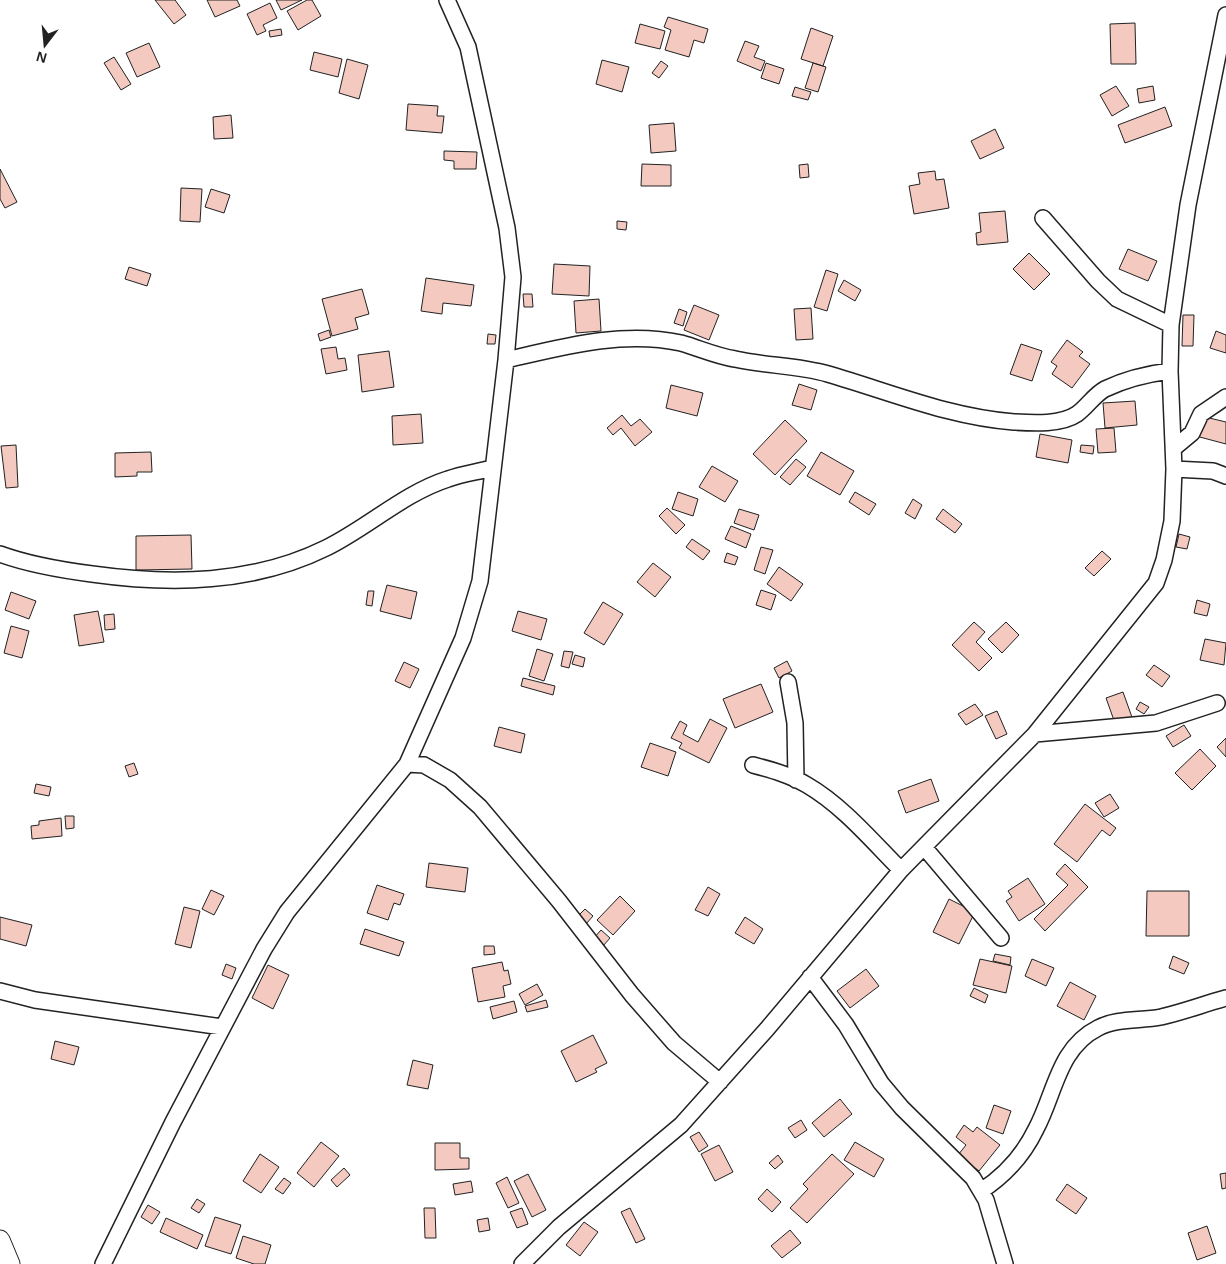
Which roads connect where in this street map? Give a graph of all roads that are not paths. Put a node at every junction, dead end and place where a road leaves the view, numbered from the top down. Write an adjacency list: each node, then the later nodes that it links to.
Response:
1 (447, 0): 5 (street)
2 (1226, 15): 4 (street)
3 (1043, 218): 4 (street)
4 (1171, 326): 6 (street)
5 (506, 360): 6 (street); 9 (street)
6 (1170, 371): 8 (street)
7 (1226, 397): 8 (street)
8 (1174, 448): 10 (street)
9 (492, 468): 12 (street); 16 (street)
10 (1174, 469): 11 (street); 15 (street)
11 (1226, 476)
12 (0, 554)
13 (788, 682): 18 (street)
14 (1217, 703): 15 (street)
15 (1035, 734): 19 (street)
16 (407, 764): 25 (street); 26 (street)
17 (753, 765): 18 (street)
18 (796, 780): 20 (street)
19 (924, 847): 20 (street); 21 (street)
20 (901, 870): 22 (street)
21 (1001, 938)
22 (810, 977): 26 (street); 27 (street)
23 (0, 990): 25 (street)
24 (1226, 998): 27 (street)
25 (222, 1027): 30 (street)
26 (720, 1082): 31 (street)
27 (982, 1191): 32 (street)
28 (0, 1240): 29 (main road)
29 (10, 1264)
30 (103, 1264)
31 (522, 1264)
32 (1006, 1264)

